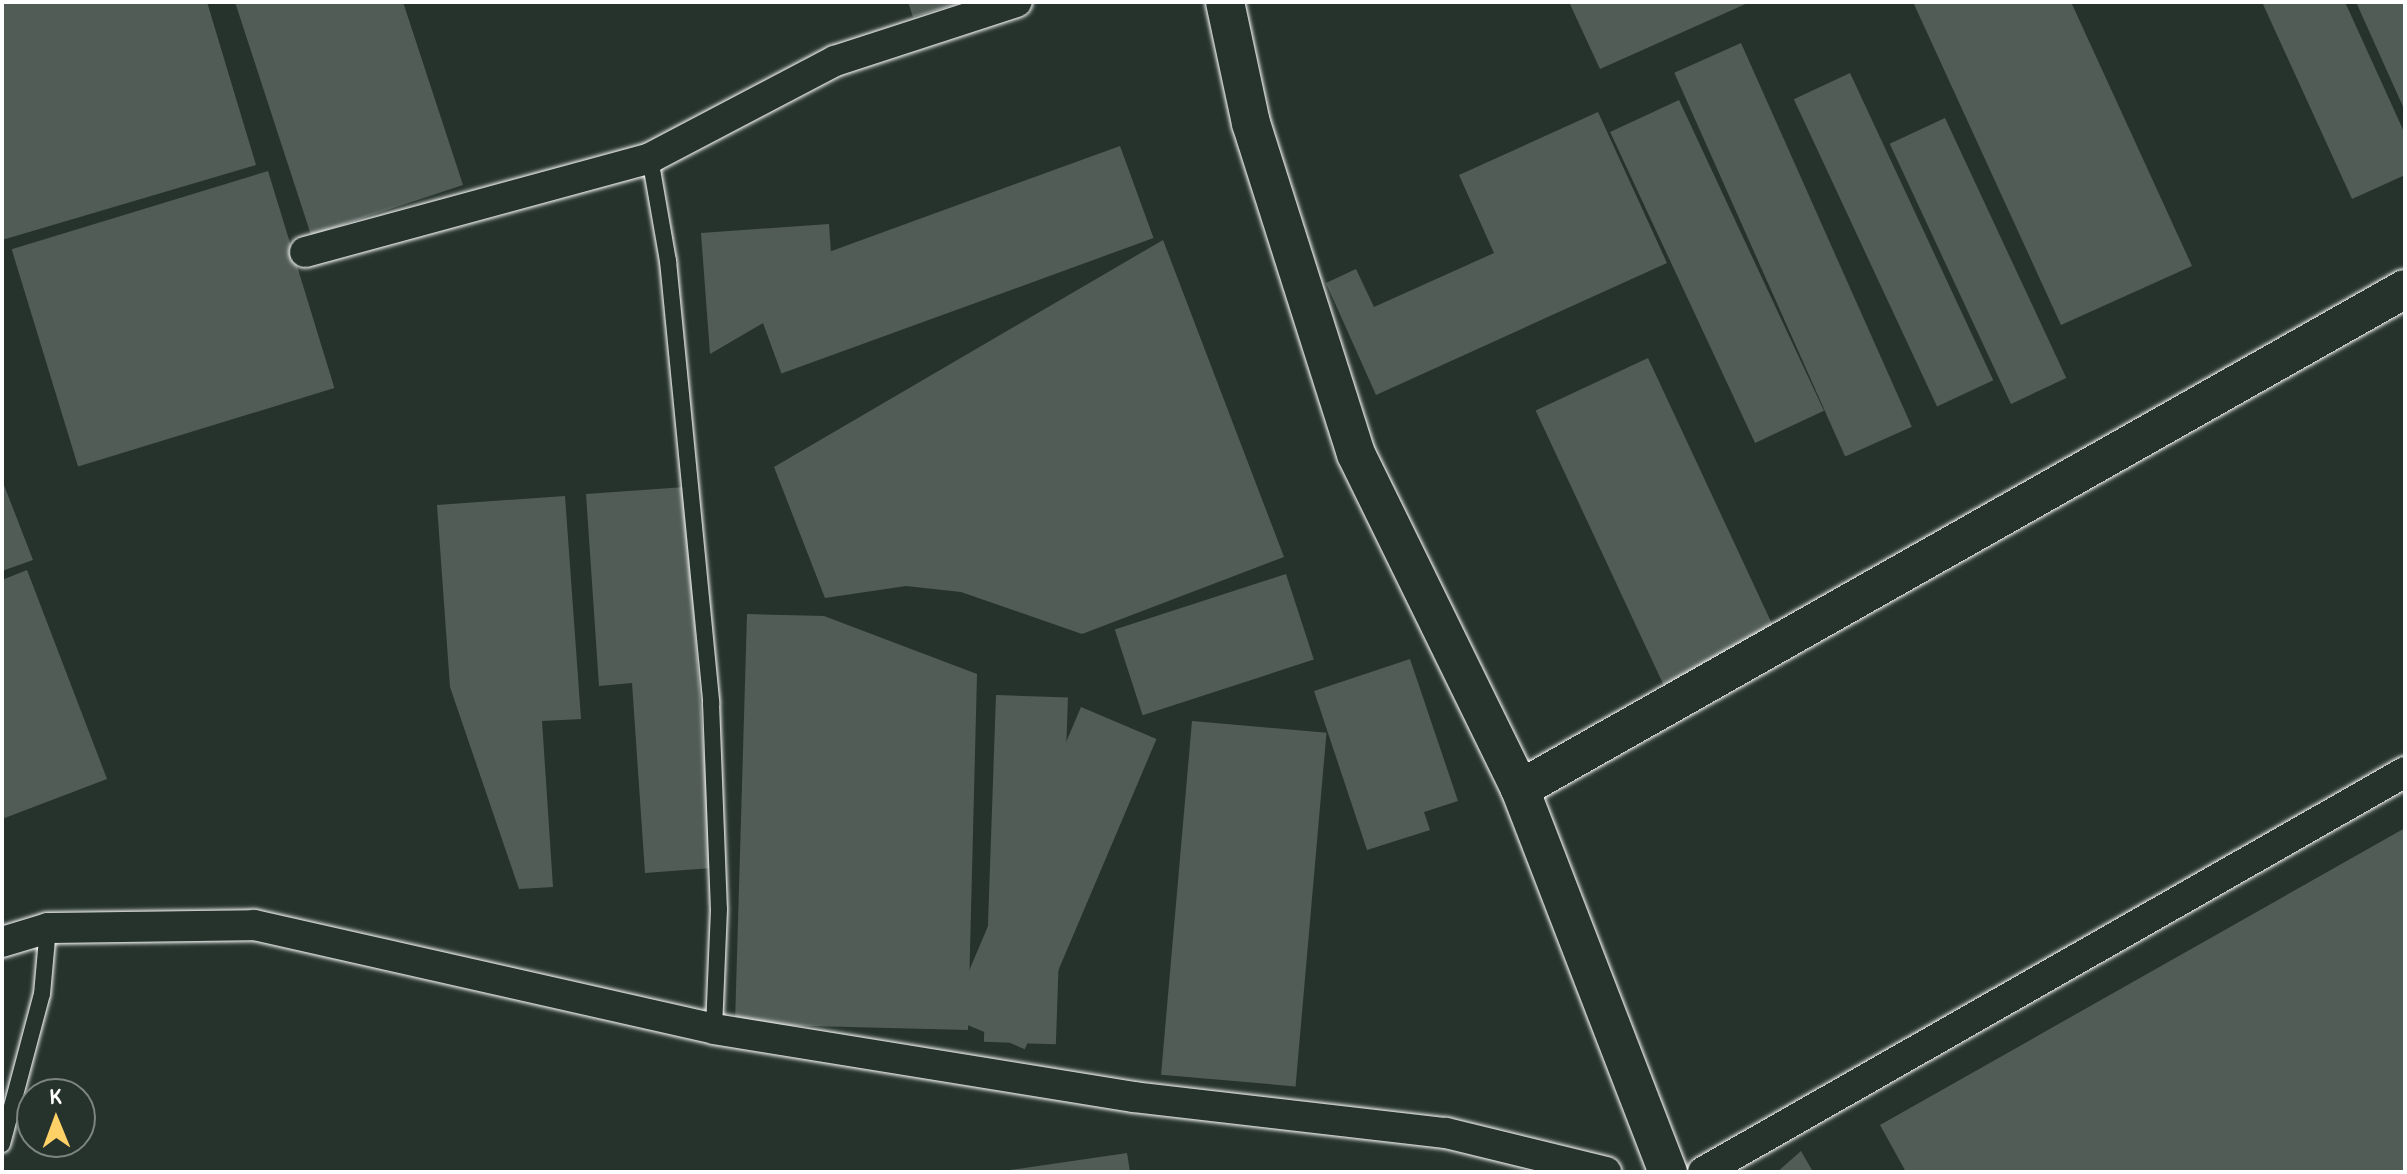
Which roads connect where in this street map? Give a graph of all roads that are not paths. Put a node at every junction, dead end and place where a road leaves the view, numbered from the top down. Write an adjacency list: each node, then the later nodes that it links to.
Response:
1 (1017, 2): 3 (street)
2 (1225, 2): 7 (street)
3 (650, 158): 4 (street); 10 (lane)
4 (305, 252)
5 (2405, 289): 7 (street)
6 (2405, 772): 14 (street)
7 (1520, 789): 13 (street)
8 (48, 928): 9 (street); 10 (street); 11 (lane)
9 (2, 942)
10 (714, 1029): 12 (street)
11 (2, 1144)
12 (1606, 1172)
13 (1668, 1172)
14 (1703, 1172)

